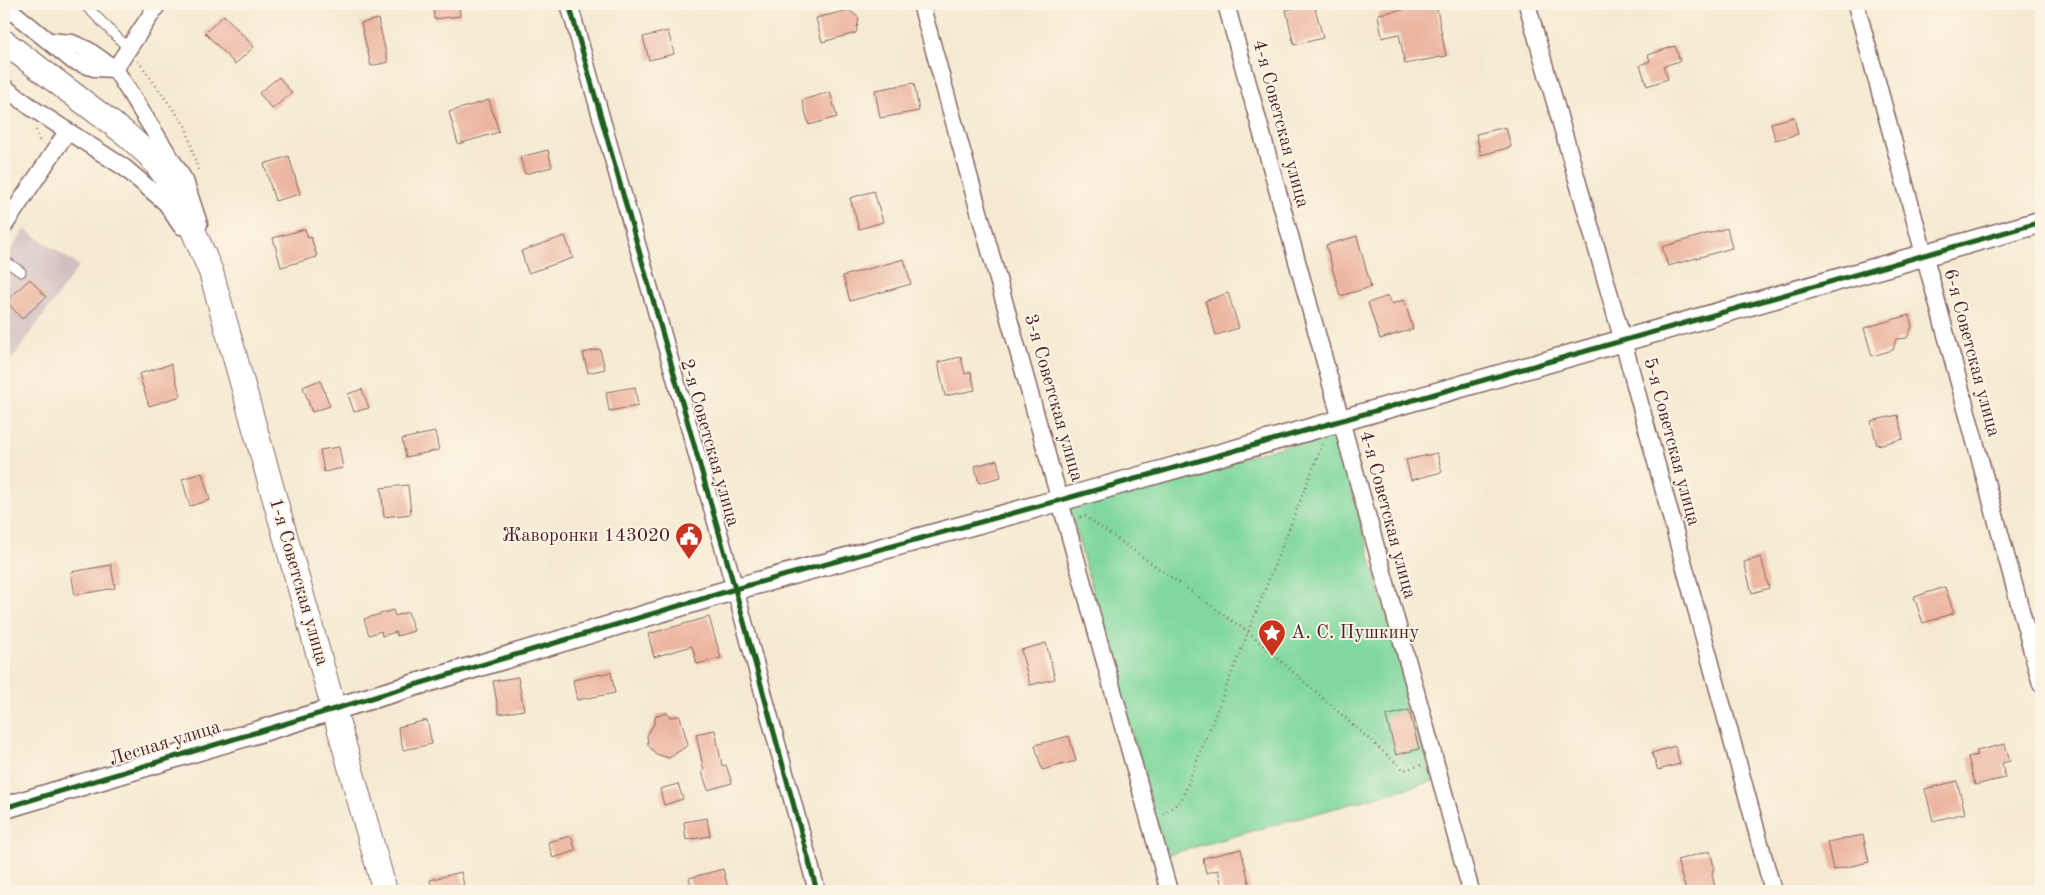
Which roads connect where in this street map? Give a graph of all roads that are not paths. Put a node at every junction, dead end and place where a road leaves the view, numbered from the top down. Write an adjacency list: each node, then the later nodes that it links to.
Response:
1 (84, 4): 10 (lane)
2 (158, 4): 10 (street)
3 (569, 4): 23 (street, 2-я Советская улица)
4 (921, 4): 22 (street, 3-я Советская улица)
5 (1226, 4): 21 (street, 4-я Советская улица)
6 (1528, 4): 20 (street, 5-я Советская улица)
7 (1856, 4): 16 (street, 6-я Советская улица)
8 (4, 5): 11 (street)
9 (4, 42): 19 (main road, 1-я Советская улица)
10 (129, 48): 11 (street)
11 (115, 69): 19 (street)
12 (4, 87): 13 (street)
13 (67, 132): 15 (street); 19 (street)
14 (2041, 222): 16 (street, Лесная улица)
15 (4, 226)
16 (1924, 255): 20 (street, Лесная улица); 24 (street, 6-я Советская улица)
17 (4, 260): 18 (lane)
18 (21, 272)
19 (210, 272): 25 (main road, 1-я Советская улица)
20 (1623, 340): 21 (street, Лесная улица); 31 (street, 5-я Советская улица)
21 (1342, 428): 22 (street, Лесная улица); 30 (street, 4-я Советская улица)
22 (1061, 500): 23 (street, Лесная улица); 29 (street, 3-я Советская улица)
23 (735, 589): 25 (street, Лесная улица); 28 (street, 2-я Советская улица)
24 (2041, 684)
25 (334, 709): 26 (street, Лесная улица); 27 (main road, 1-я Советская улица)
26 (4, 808)
27 (385, 891)
28 (817, 891)
29 (1169, 891)
30 (1471, 891)
31 (1773, 891)

